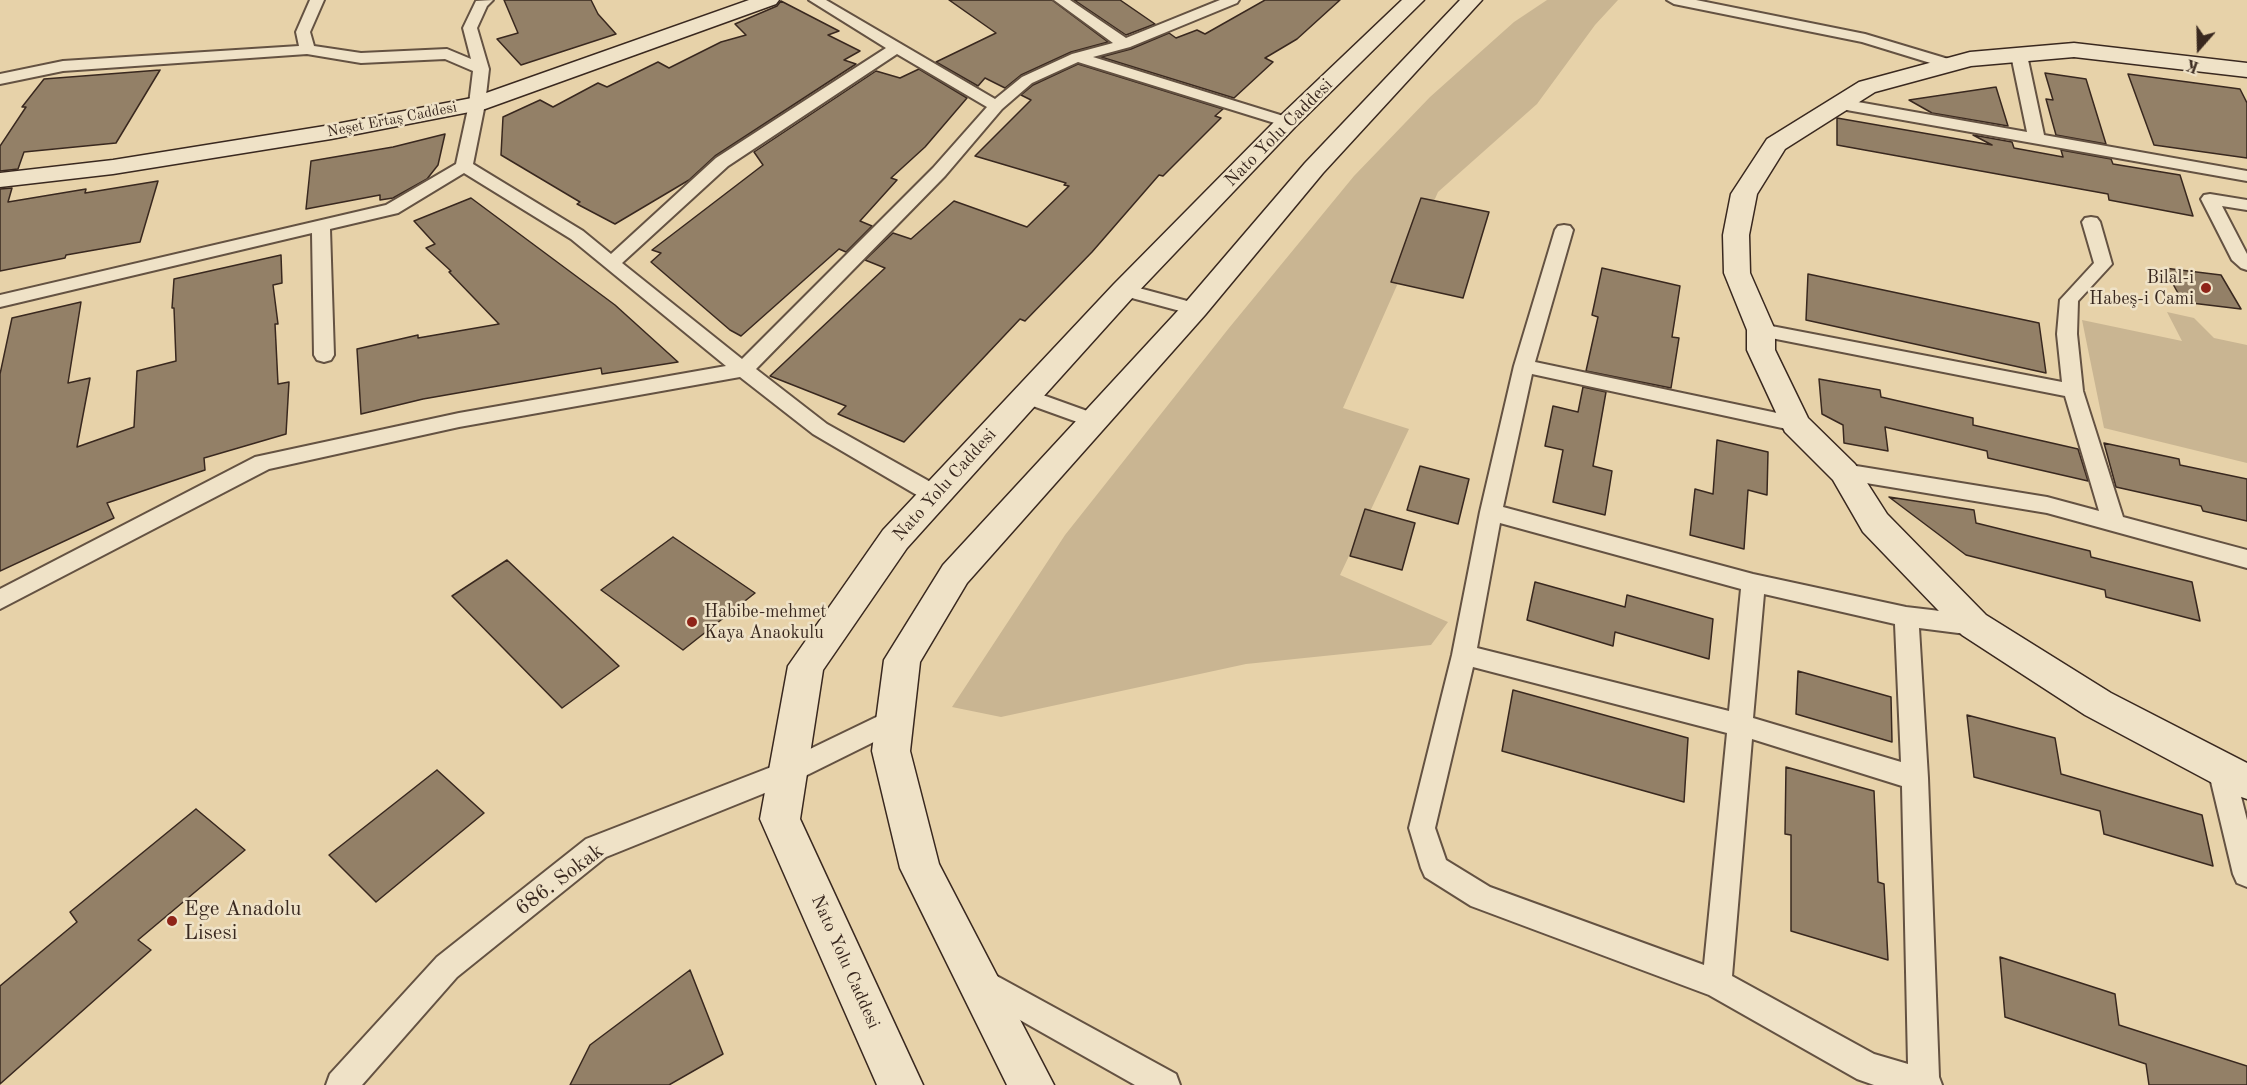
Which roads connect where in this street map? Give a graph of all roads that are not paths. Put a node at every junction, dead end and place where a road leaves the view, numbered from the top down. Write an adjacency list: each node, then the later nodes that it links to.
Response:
1 (317, 0): 12 (street)
2 (769, 0): 19 (main road, Neşet Ertaş Caddesi)
3 (816, 0): 11 (street)
4 (1061, 0): 10 (street)
5 (1232, 0): 10 (street)
6 (1414, 0): 22 (main road, Nato Yolu Caddesi)
7 (1472, 0): 35 (main road)
8 (1674, 0): 15 (street)
9 (483, 1): 16 (street)
10 (1125, 44): 14 (street)
11 (897, 47): 21 (street); 31 (street)
12 (307, 50): 16 (street); 18 (street)
13 (2019, 55): 15 (main road); 17 (main road); 23 (street)
14 (1077, 57): 21 (street); 22 (street)
15 (1950, 64): 20 (main road)
16 (481, 69): 19 (street)
17 (2247, 70)
18 (0, 79)
19 (477, 104): 24 (street); 26 (main road, Neşet Ertaş Caddesi)
20 (1841, 104): 23 (street); 36 (main road)
21 (996, 106): 39 (street)
22 (1287, 122): 33 (main road, Nato Yolu Caddesi)
23 (2036, 138): 25 (street)
24 (464, 166): 29 (street); 31 (street)
25 (2247, 176)
26 (0, 180)
27 (2247, 205): 32 (street)
28 (2091, 222): 40 (street)
29 (321, 227): 34 (street); 37 (street)
30 (1564, 230): 38 (street)
31 (611, 264): 39 (street)
32 (2247, 264)
33 (1124, 290): 35 (street); 41 (main road, Nato Yolu Caddesi)
34 (0, 301)
35 (1195, 309): 42 (main road)
36 (1761, 330): 40 (street); 43 (main road)
37 (324, 354)
38 (1524, 366): 43 (street); 46 (street)
39 (743, 370): 45 (street); 50 (street)
40 (2073, 391): 47 (street)
41 (1026, 396): 42 (street); 45 (main road, Nato Yolu Caddesi)
42 (1094, 420): 54 (main road)
43 (1796, 424): 44 (main road)
44 (1844, 472): 47 (street); 52 (main road)
45 (935, 495): 57 (main road, Nato Yolu Caddesi)
46 (1491, 512): 49 (street); 53 (street)
47 (2114, 523): 48 (street)
48 (2247, 559)
49 (1753, 583): 51 (street); 55 (street)
50 (0, 600)
51 (1906, 617): 52 (street); 58 (street)
52 (1974, 626): 56 (main road)
53 (1464, 656): 55 (street); 62 (street)
54 (895, 719): 57 (street, 686. Sokak); 61 (main road)
55 (1740, 725): 58 (street); 62 (street)
56 (2221, 769): 59 (main road); 60 (street)
57 (788, 772): 65 (street, 686. Sokak); 66 (main road, Nato Yolu Caddesi)
58 (1915, 778): 64 (street)
59 (2247, 782)
60 (2247, 874)
61 (977, 980): 67 (main road); 68 (street)
62 (1717, 984): 63 (street)
63 (1868, 1076): 64 (street)
64 (1925, 1084)
65 (341, 1085)
66 (900, 1085)
67 (1031, 1085)
68 (1165, 1085)

